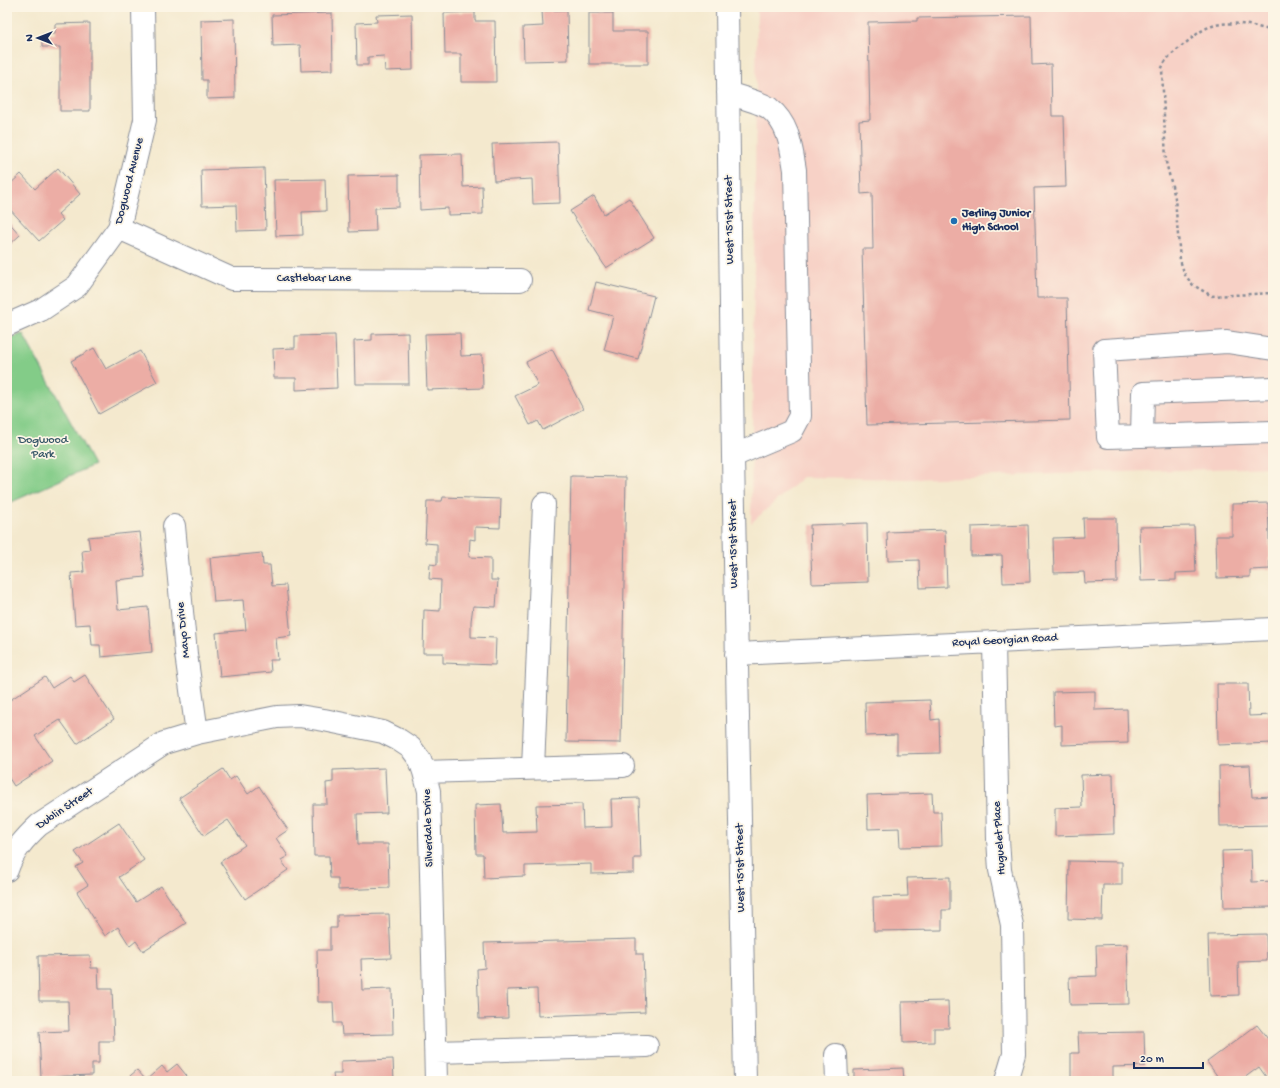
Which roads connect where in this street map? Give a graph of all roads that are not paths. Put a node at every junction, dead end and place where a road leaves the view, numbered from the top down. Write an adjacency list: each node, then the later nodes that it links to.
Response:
1 (143, 7): 4 (street, Dogwood Avenue)
2 (727, 7): 3 (street, West 151st Street)
3 (728, 93): 11 (street, West 151st Street); 11 (street)
4 (120, 228): 5 (street, Castlebar Lane); 6 (street, Dogwood Avenue)
5 (520, 280)
6 (7, 325)
7 (1273, 349): 10 (street)
8 (1273, 388): 10 (street)
9 (1273, 432): 10 (street)
10 (1142, 436)
11 (732, 456): 16 (street, West 151st Street)
12 (544, 504): 19 (street)
13 (174, 526): 17 (street, Mayo Drive)
14 (1273, 629): 15 (street, Royal Georgian Road)
15 (994, 642): 16 (street, Royal Georgian Road); 29 (street, Huguelet Place)
16 (736, 654): 27 (street, West 151st Street)
17 (197, 733): 20 (street, Silverdale Drive); 21 (street, Silverdale Drive)
18 (623, 766): 19 (street)
19 (533, 768): 20 (street)
20 (424, 772): 24 (street, Silverdale Drive)
21 (117, 774): 22 (street, Dublin Street)
22 (7, 870)
23 (647, 1046): 24 (street)
24 (436, 1052): 26 (street, Silverdale Drive)
25 (836, 1055): 28 (street)
26 (436, 1081)
27 (746, 1081)
28 (837, 1081)
29 (1006, 1081)

